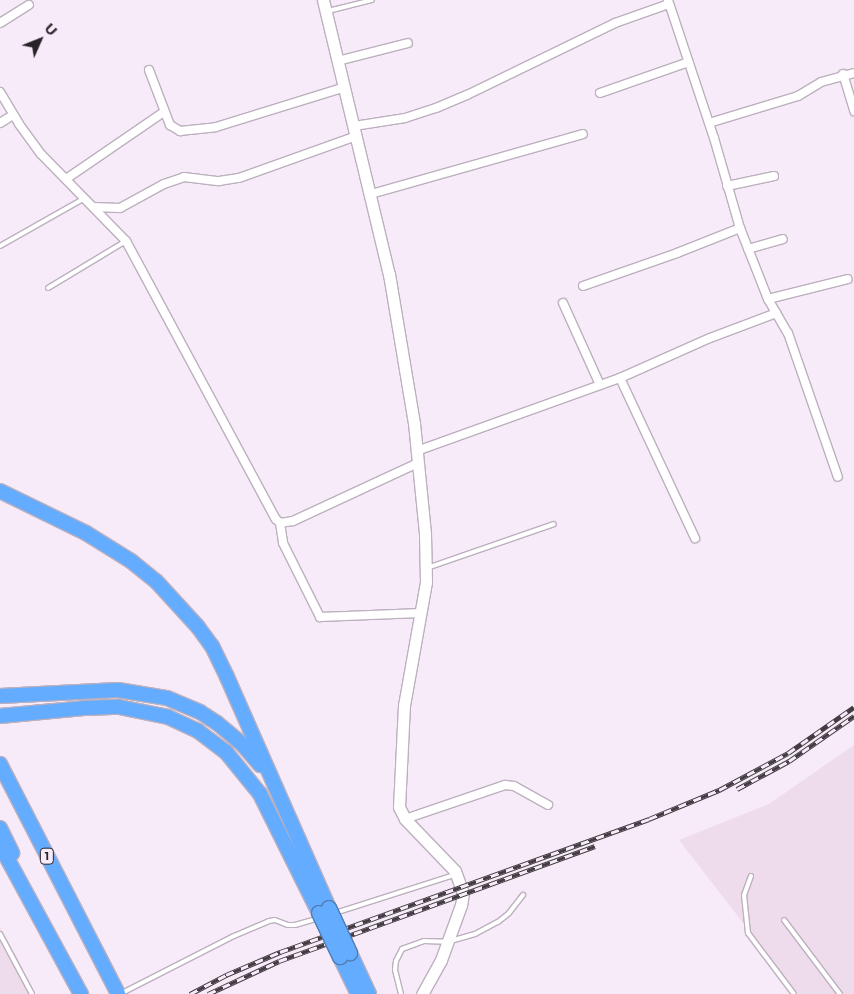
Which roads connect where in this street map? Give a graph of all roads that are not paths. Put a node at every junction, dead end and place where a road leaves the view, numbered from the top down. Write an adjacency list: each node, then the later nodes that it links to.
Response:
1 (323, 0): 5 (street)
2 (372, 0): 5 (lane)
3 (669, 2): 9 (street); 21 (street)
4 (28, 5): 6 (street)
5 (326, 12): 8 (street)
6 (0, 23)
7 (408, 43): 8 (street)
8 (338, 61): 13 (street)
9 (689, 62): 15 (street); 20 (street)
10 (149, 70): 17 (street)
11 (854, 73): 12 (street)
12 (843, 74): 16 (street); 20 (street)
13 (345, 87): 17 (street); 21 (street)
14 (0, 92): 18 (street)
15 (600, 93)
16 (854, 111)
17 (164, 112): 24 (street)
18 (13, 115): 19 (street); 24 (street)
19 (0, 123)
20 (709, 123): 25 (street)
21 (355, 131): 26 (street); 28 (street)
22 (583, 134): 26 (street)
23 (774, 176): 25 (street)
24 (66, 179): 27 (street)
25 (727, 186): 29 (street)
26 (371, 194): 42 (street)
27 (85, 198): 28 (street); 32 (lane)
28 (94, 207): 31 (street)
29 (740, 228): 33 (street); 35 (street)
30 (783, 239): 33 (street)
31 (126, 241): 36 (lane); 46 (street)
32 (0, 246)
33 (748, 249): 37 (street)
34 (848, 279): 37 (street)
35 (583, 286)
36 (48, 288)
37 (768, 299): 39 (street)
38 (563, 303): 41 (street)
39 (776, 313): 40 (street); 44 (street)
40 (620, 378): 41 (street); 48 (street)
41 (600, 385): 42 (street)
42 (417, 451): 43 (street)
43 (418, 463): 46 (street); 49 (street)
44 (838, 477)
45 (0, 492): 55 (highway)
46 (280, 523): 50 (street)
47 (554, 524): 49 (lane)
48 (694, 538)
49 (427, 568): 50 (street)
50 (421, 613): 56 (street)
51 (0, 696): 55 (highway)
52 (0, 716): 62 (highway)
53 (0, 764): 70 (highway, 1)
54 (548, 805): 56 (street)
55 (288, 815): 62 (highway)
56 (405, 819): 59 (street)
57 (0, 828): 66 (highway)
58 (0, 845): 66 (highway)
59 (456, 874): 65 (street); 70 (lane)
60 (752, 876): 75 (lane)
61 (523, 895): 65 (lane)
62 (324, 911): 67 (highway, bridge)
63 (784, 920): 76 (lane)
64 (0, 934): 68 (lane)
65 (447, 942): 73 (lane); 74 (street)
66 (56, 946): 69 (highway)
67 (345, 955): 71 (highway); 72 (highway)
68 (32, 994)
69 (81, 994)
70 (119, 994)
71 (358, 994)
72 (369, 994)
73 (401, 994)
74 (422, 994)
75 (794, 994)
76 (840, 994)

